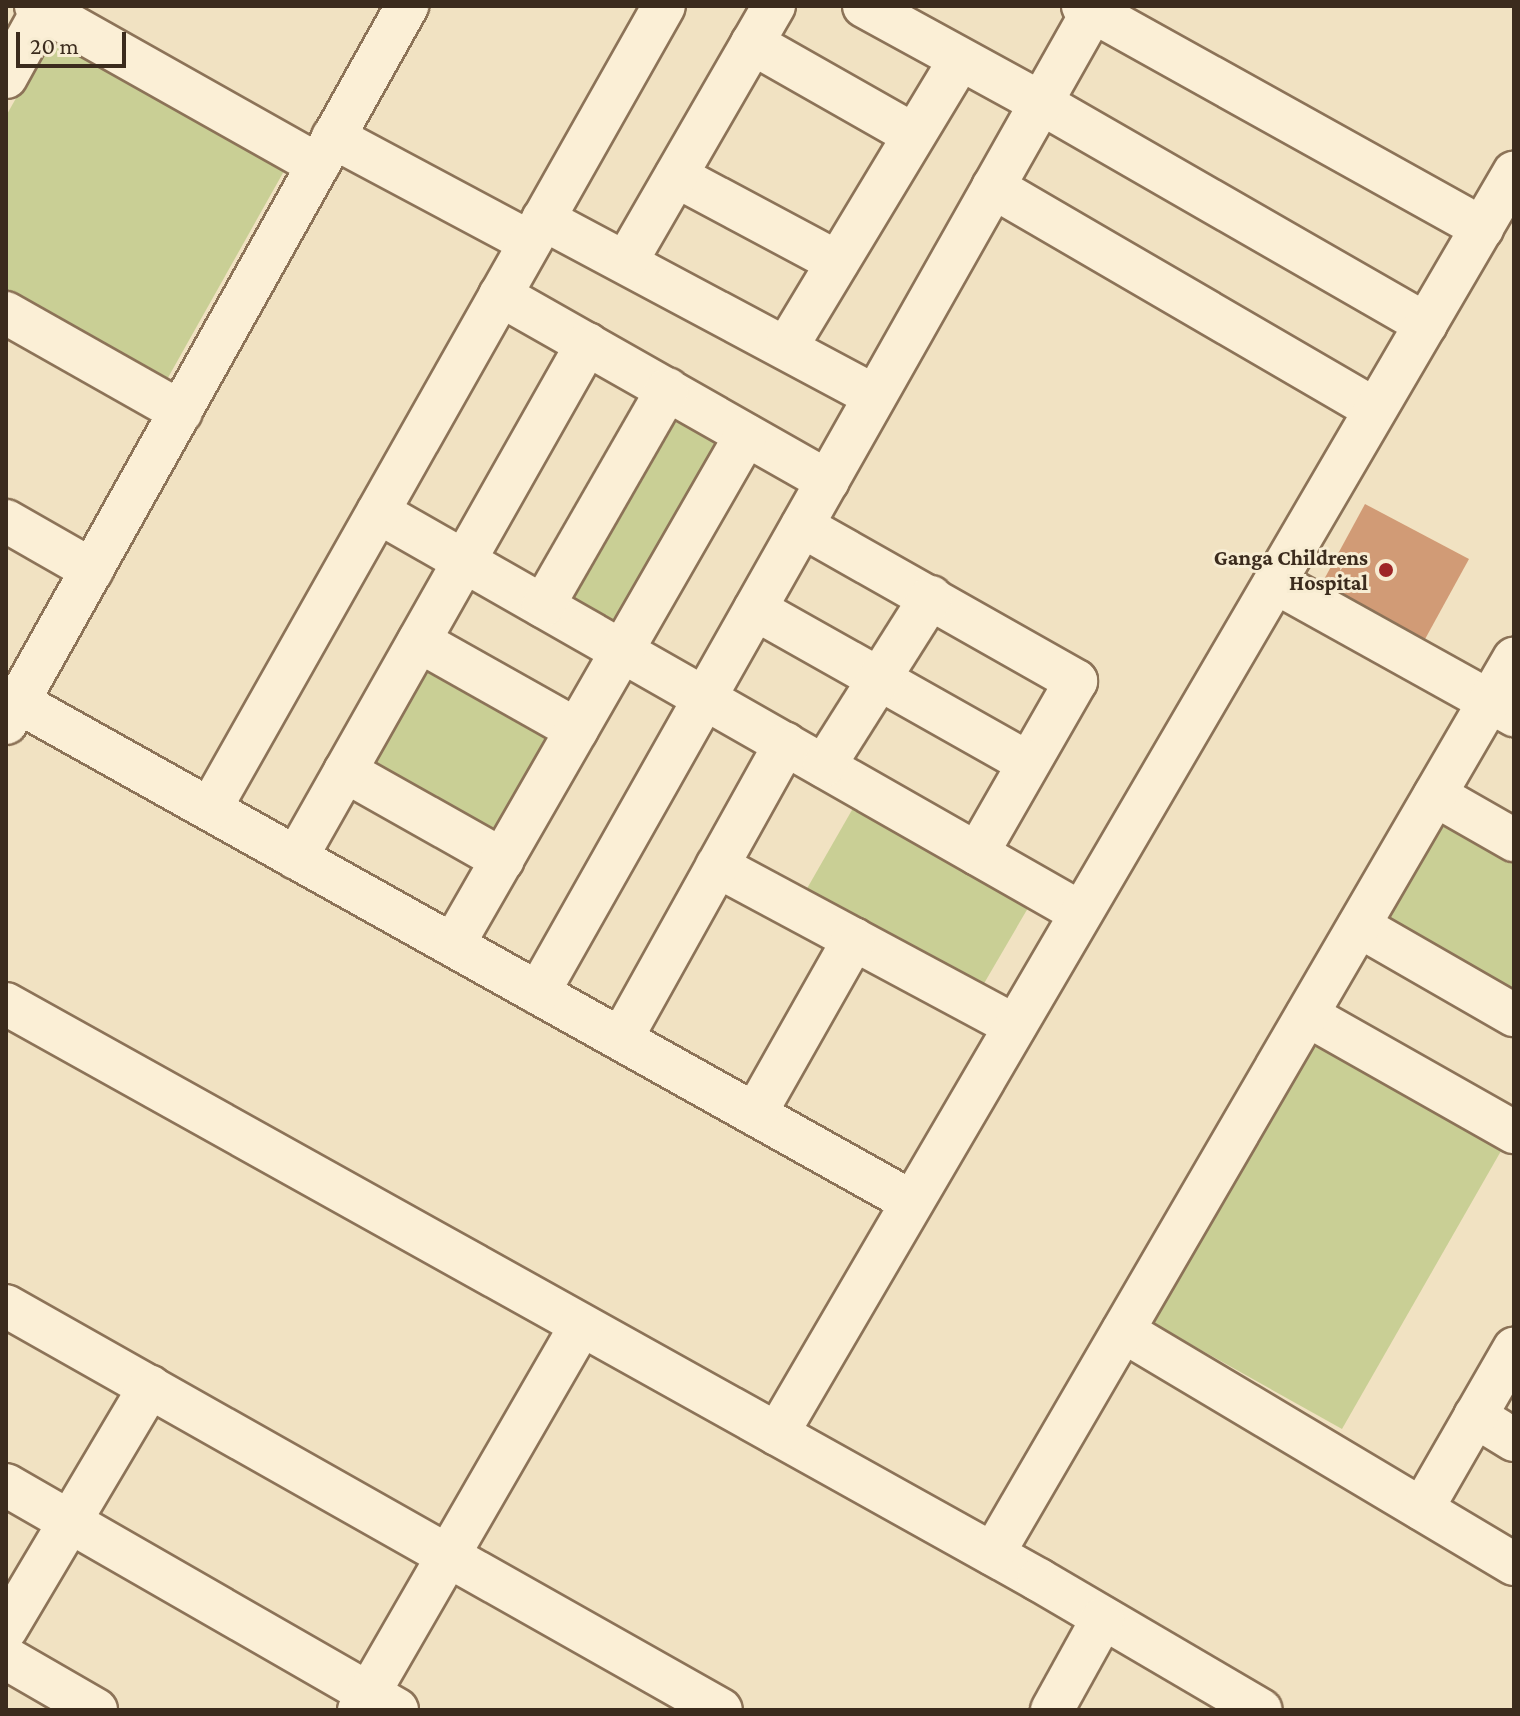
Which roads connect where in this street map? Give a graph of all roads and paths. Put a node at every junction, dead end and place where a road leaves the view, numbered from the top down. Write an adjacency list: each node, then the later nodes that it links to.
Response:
1 (407, 6): 12 (street)
2 (664, 6): 17 (street)
3 (774, 6): 7 (street)
4 (864, 6): 8 (street)
5 (39, 8): 9 (street); 12 (street)
6 (1088, 9): 10 (street); 16 (street)
7 (752, 43): 11 (street); 14 (street)
8 (960, 59): 10 (street); 11 (street)
9 (6, 77)
10 (1041, 103): 15 (street); 22 (street)
11 (914, 135): 19 (street)
12 (326, 151): 17 (street); 28 (street)
13 (1514, 173): 16 (street)
14 (676, 176): 18 (street); 19 (street)
15 (993, 187): 26 (street); 27 (street)
16 (1482, 228): 22 (street)
17 (537, 230): 18 (street); 20 (street)
18 (626, 262): 24 (street)
19 (837, 262): 24 (street)
20 (500, 295): 23 (street); 31 (street)
21 (6, 313): 28 (street)
22 (1426, 324): 27 (street)
23 (587, 344): 25 (street); 34 (street)
24 (786, 348): 26 (street)
25 (668, 389): 29 (street); 38 (street)
26 (875, 396): 30 (street)
27 (1375, 409): 36 (street)
28 (181, 412): 35 (street)
29 (746, 435): 30 (street); 41 (street)
30 (828, 481): 33 (street)
31 (378, 512): 34 (street); 53 (street)
32 (6, 521): 35 (street)
33 (802, 526): 37 (street); 39 (street)
34 (464, 561): 38 (street); 40 (street)
35 (92, 570): 46 (street)
36 (1275, 582): 45 (street); 59 (street)
37 (931, 597): 43 (street); 49 (street)
38 (543, 606): 41 (street)
39 (755, 609): 43 (street); 44 (street)
40 (419, 641): 47 (street); 51 (street)
41 (622, 651): 44 (street); 47 (street)
42 (1514, 659): 45 (street)
43 (877, 678): 49 (street); 50 (street)
44 (705, 698): 48 (street); 63 (street)
45 (1502, 708): 52 (street)
46 (12, 713): 53 (street)
47 (577, 730): 57 (street)
48 (785, 744): 50 (street); 58 (street)
49 (1028, 763): 55 (street)
50 (824, 766): 55 (street)
51 (345, 771): 56 (street); 57 (street)
52 (1435, 795): 54 (street); 60 (street)
53 (210, 809): 56 (street)
54 (1514, 840)
55 (977, 854): 59 (street)
56 (296, 858): 62 (street)
57 (503, 860): 62 (street)
58 (717, 866): 61 (street); 68 (street)
59 (1081, 913): 67 (street)
60 (1359, 926): 65 (street); 66 (street)
61 (854, 939): 67 (street); 69 (street)
62 (453, 945): 63 (street)
63 (538, 993): 68 (street)
64 (6, 1004): 73 (street)
65 (1307, 1015): 70 (street); 74 (street)
66 (1514, 1015)
67 (1015, 1026): 71 (street)
68 (621, 1039): 69 (street)
69 (755, 1114): 71 (street)
70 (1514, 1132)
71 (912, 1202): 78 (street)
72 (6, 1306): 76 (street)
73 (581, 1325): 78 (street); 83 (street)
74 (1123, 1331): 81 (street); 84 (street)
75 (1514, 1349): 77 (street)
76 (150, 1386): 82 (street); 83 (street)
77 (1475, 1416): 79 (street); 81 (street)
78 (777, 1434): 84 (street)
79 (1514, 1440)
80 (6, 1485): 82 (street)
81 (1422, 1509): 85 (street)
82 (70, 1522): 87 (street); 89 (street)
83 (448, 1554): 89 (street); 91 (street)
84 (993, 1554): 86 (street)
85 (1514, 1564)
86 (1103, 1618): 92 (street); 93 (street)
87 (6, 1629)
88 (6, 1658): 90 (street)
89 (375, 1704)
90 (96, 1710)
91 (721, 1710)
92 (1052, 1710)
93 (1261, 1710)

